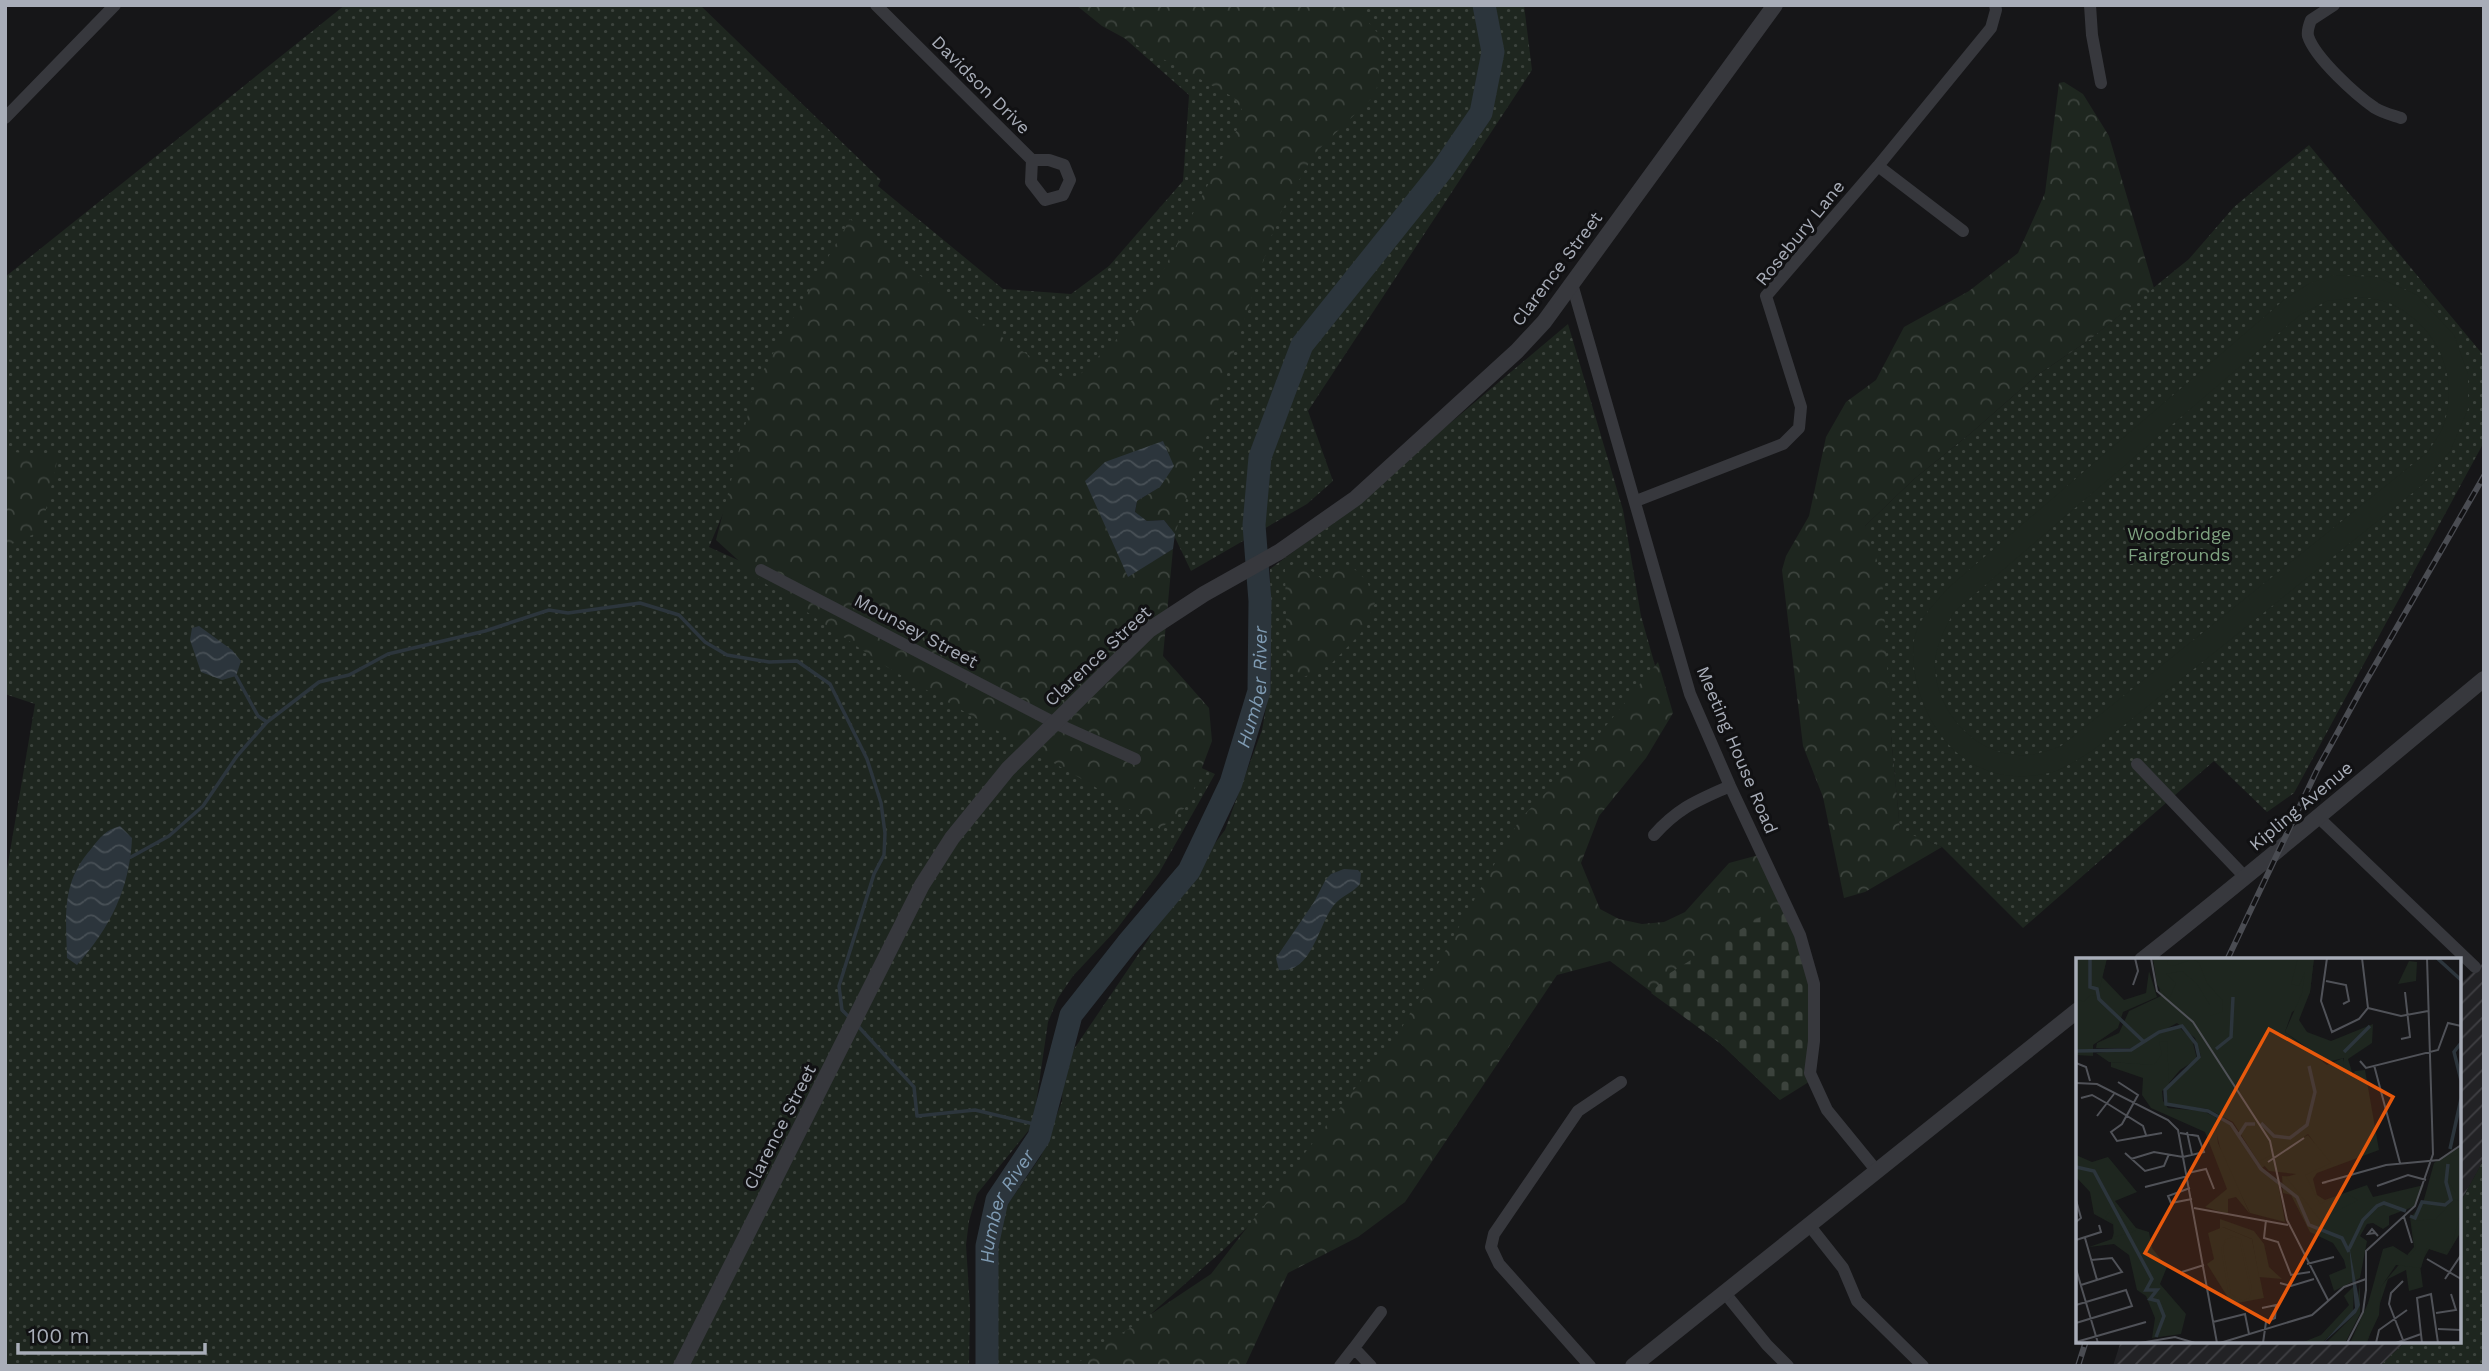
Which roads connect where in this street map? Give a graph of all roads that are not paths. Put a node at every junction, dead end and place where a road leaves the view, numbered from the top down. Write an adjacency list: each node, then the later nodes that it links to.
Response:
1 (115, 5): 8 (street)
2 (876, 5): 10 (street, Davidson Drive)
3 (1775, 5): 13 (street, Clarence Street)
4 (1995, 5): 11 (street, Rosebury Lane)
5 (2090, 5): 7 (street)
6 (2334, 5): 9 (street)
7 (2101, 83)
8 (5, 118)
9 (2401, 118)
10 (1032, 160)
11 (1878, 166): 12 (street); 14 (street, Rosebury Lane)
12 (1963, 230)
13 (1573, 284): 14 (street, Meeting House Road); 17 (street, Clarence Street)
14 (1636, 501): 20 (street, Meeting House Road)
15 (761, 570): 17 (street, Mounsey Street)
16 (2484, 679): 21 (street, Kipling Avenue)
17 (1055, 723): 18 (street, Mounsey Street); 33 (street, Clarence Street)
18 (1135, 759)
19 (2137, 764): 23 (street)
20 (1730, 786): 22 (street); 28 (street, Meeting House Road)
21 (2317, 816): 23 (street, Kipling Avenue); 25 (street)
22 (1654, 835)
23 (2246, 878): 24 (street, Kipling Avenue)
24 (2145, 958)
25 (2475, 967)
26 (2076, 1012): 28 (street)
27 (1621, 1082): 36 (street)
28 (1876, 1170): 29 (street)
29 (1809, 1225): 30 (street); 39 (street)
30 (1724, 1292): 37 (street); 38 (street)
31 (1381, 1312): 32 (street)
32 (1354, 1348): 34 (street); 35 (street)
33 (681, 1366)
34 (1340, 1366)
35 (1371, 1366)
36 (1590, 1366)
37 (1633, 1366)
38 (1788, 1366)
39 (1923, 1366)

